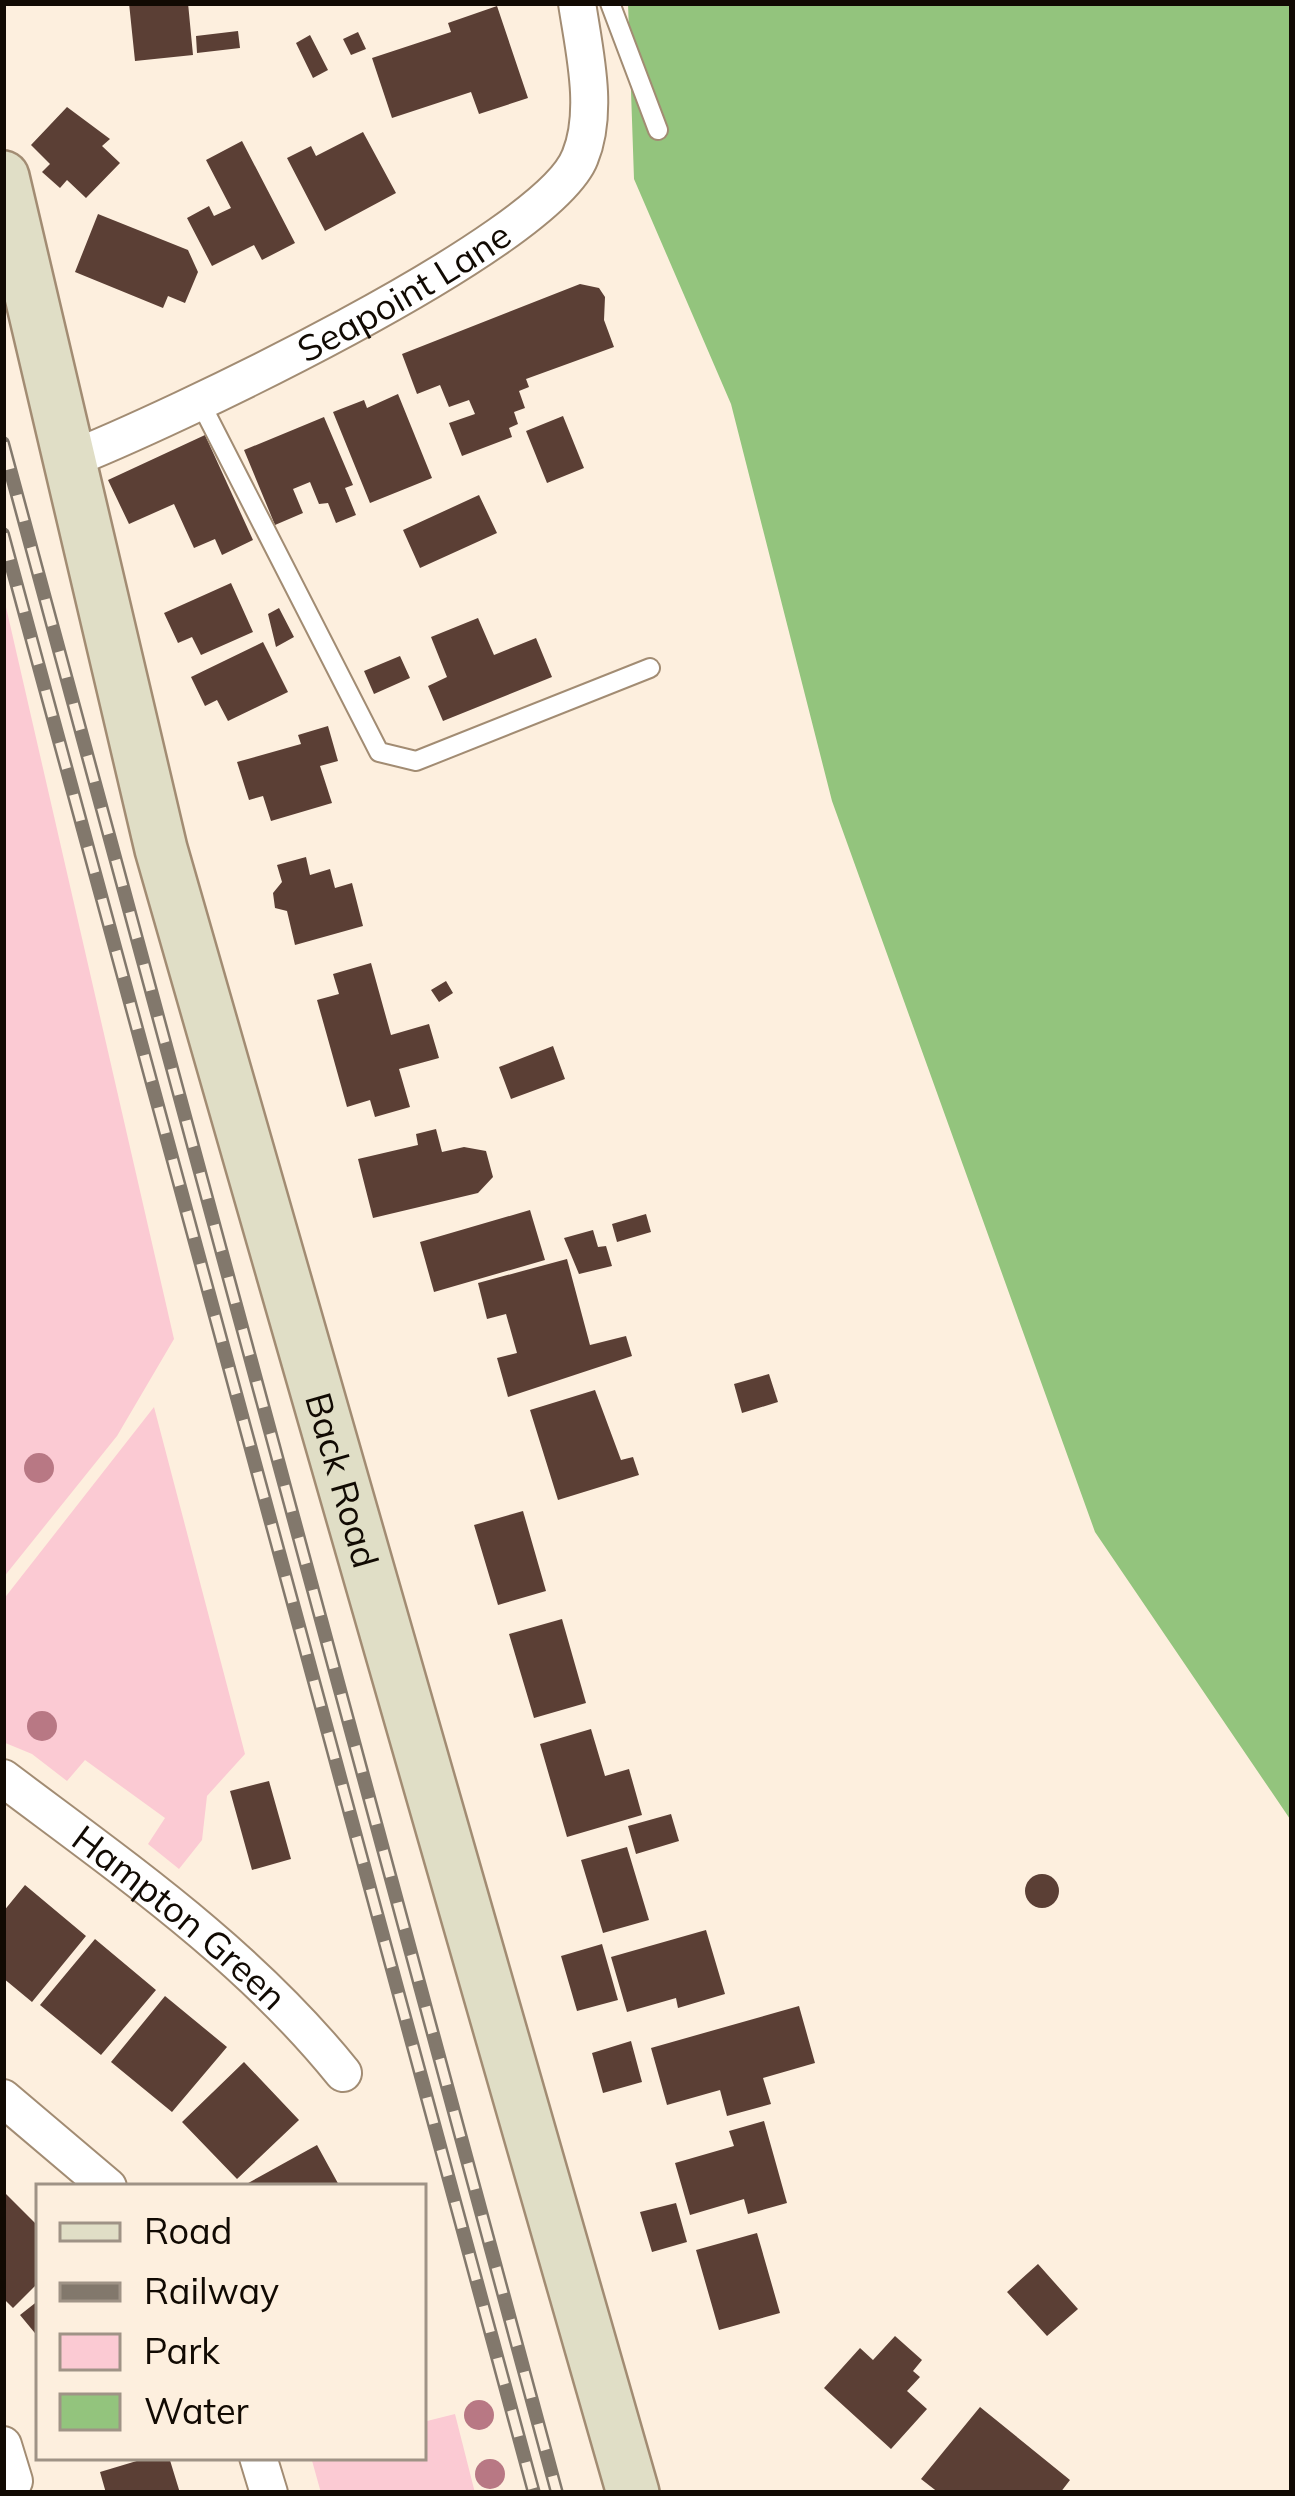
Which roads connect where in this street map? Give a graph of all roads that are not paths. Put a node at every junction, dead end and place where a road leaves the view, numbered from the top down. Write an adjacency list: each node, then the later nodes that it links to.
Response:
1 (577, 3): 5 (street, Seapoint Lane)
2 (610, 3): 3 (lane)
3 (658, 130)
4 (3, 177): 6 (street, Back Road)
5 (199, 400): 6 (street, Seapoint Lane); 7 (lane)
6 (66, 461): 16 (street, Back Road)
7 (650, 668)
8 (3, 1778): 9 (street, Hampton Green)
9 (343, 2073)
10 (9, 2116): 11 (street)
11 (103, 2184)
12 (3, 2445): 14 (street)
13 (259, 2460): 15 (street)
14 (14, 2481)
15 (269, 2493)
16 (633, 2493)

